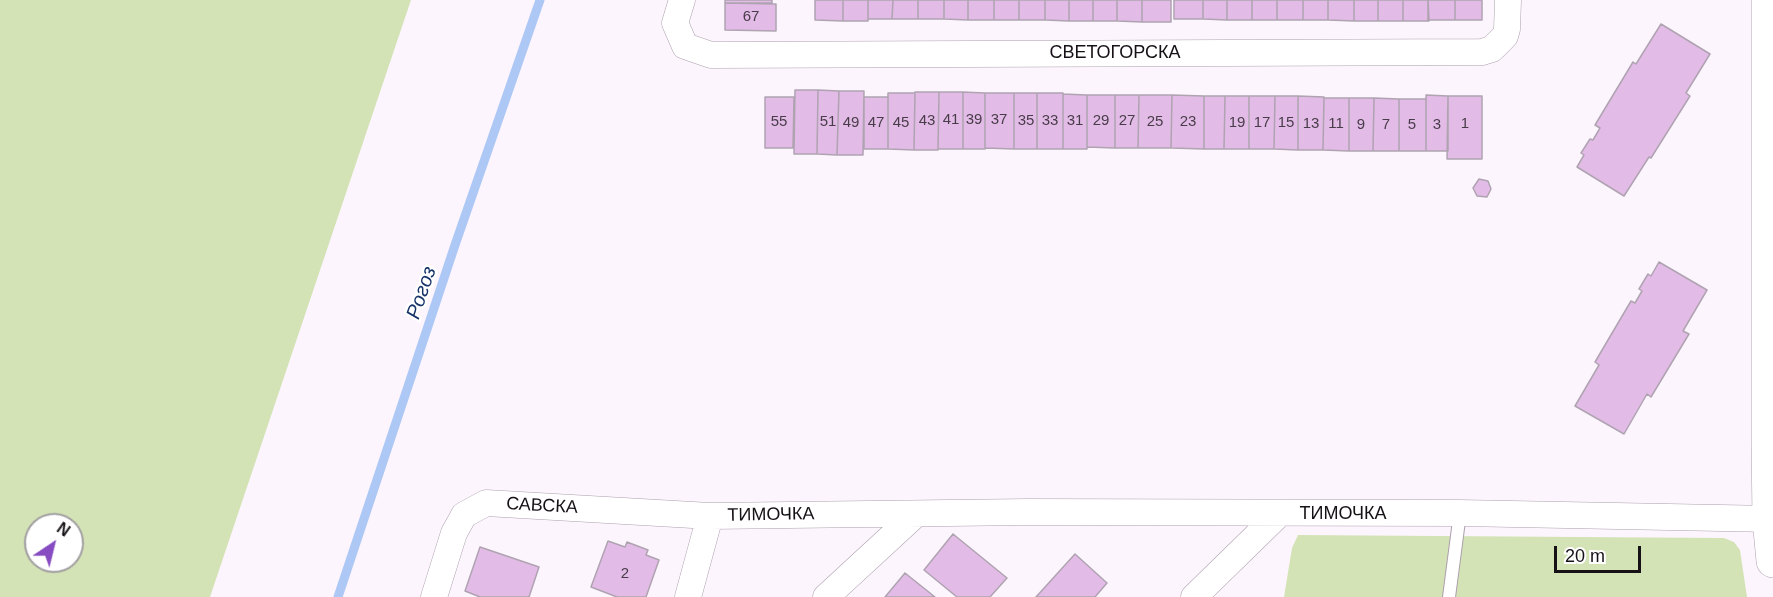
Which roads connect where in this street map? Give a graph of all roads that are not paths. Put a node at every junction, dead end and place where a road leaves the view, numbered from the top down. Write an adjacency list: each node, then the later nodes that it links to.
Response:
1 (682, 0): 2 (street, СВЕТОГОРСКА)
2 (1508, 0)
3 (1768, 0): 8 (street)
4 (1460, 513): 6 (street, ТИМОЧКА); 8 (street, ТИМОЧКА); 14 (lane)
5 (916, 514): 6 (street, ТИМОЧКА); 7 (street, ТИМОЧКА); 12 (street)
6 (1279, 514): 13 (street)
7 (710, 516): 10 (street, САВСКА); 11 (street, ТИМОЧКА)
8 (1771, 519): 9 (street)
9 (1773, 561)
10 (434, 597)
11 (688, 597)
12 (826, 597)
13 (1194, 597)
14 (1449, 597)

